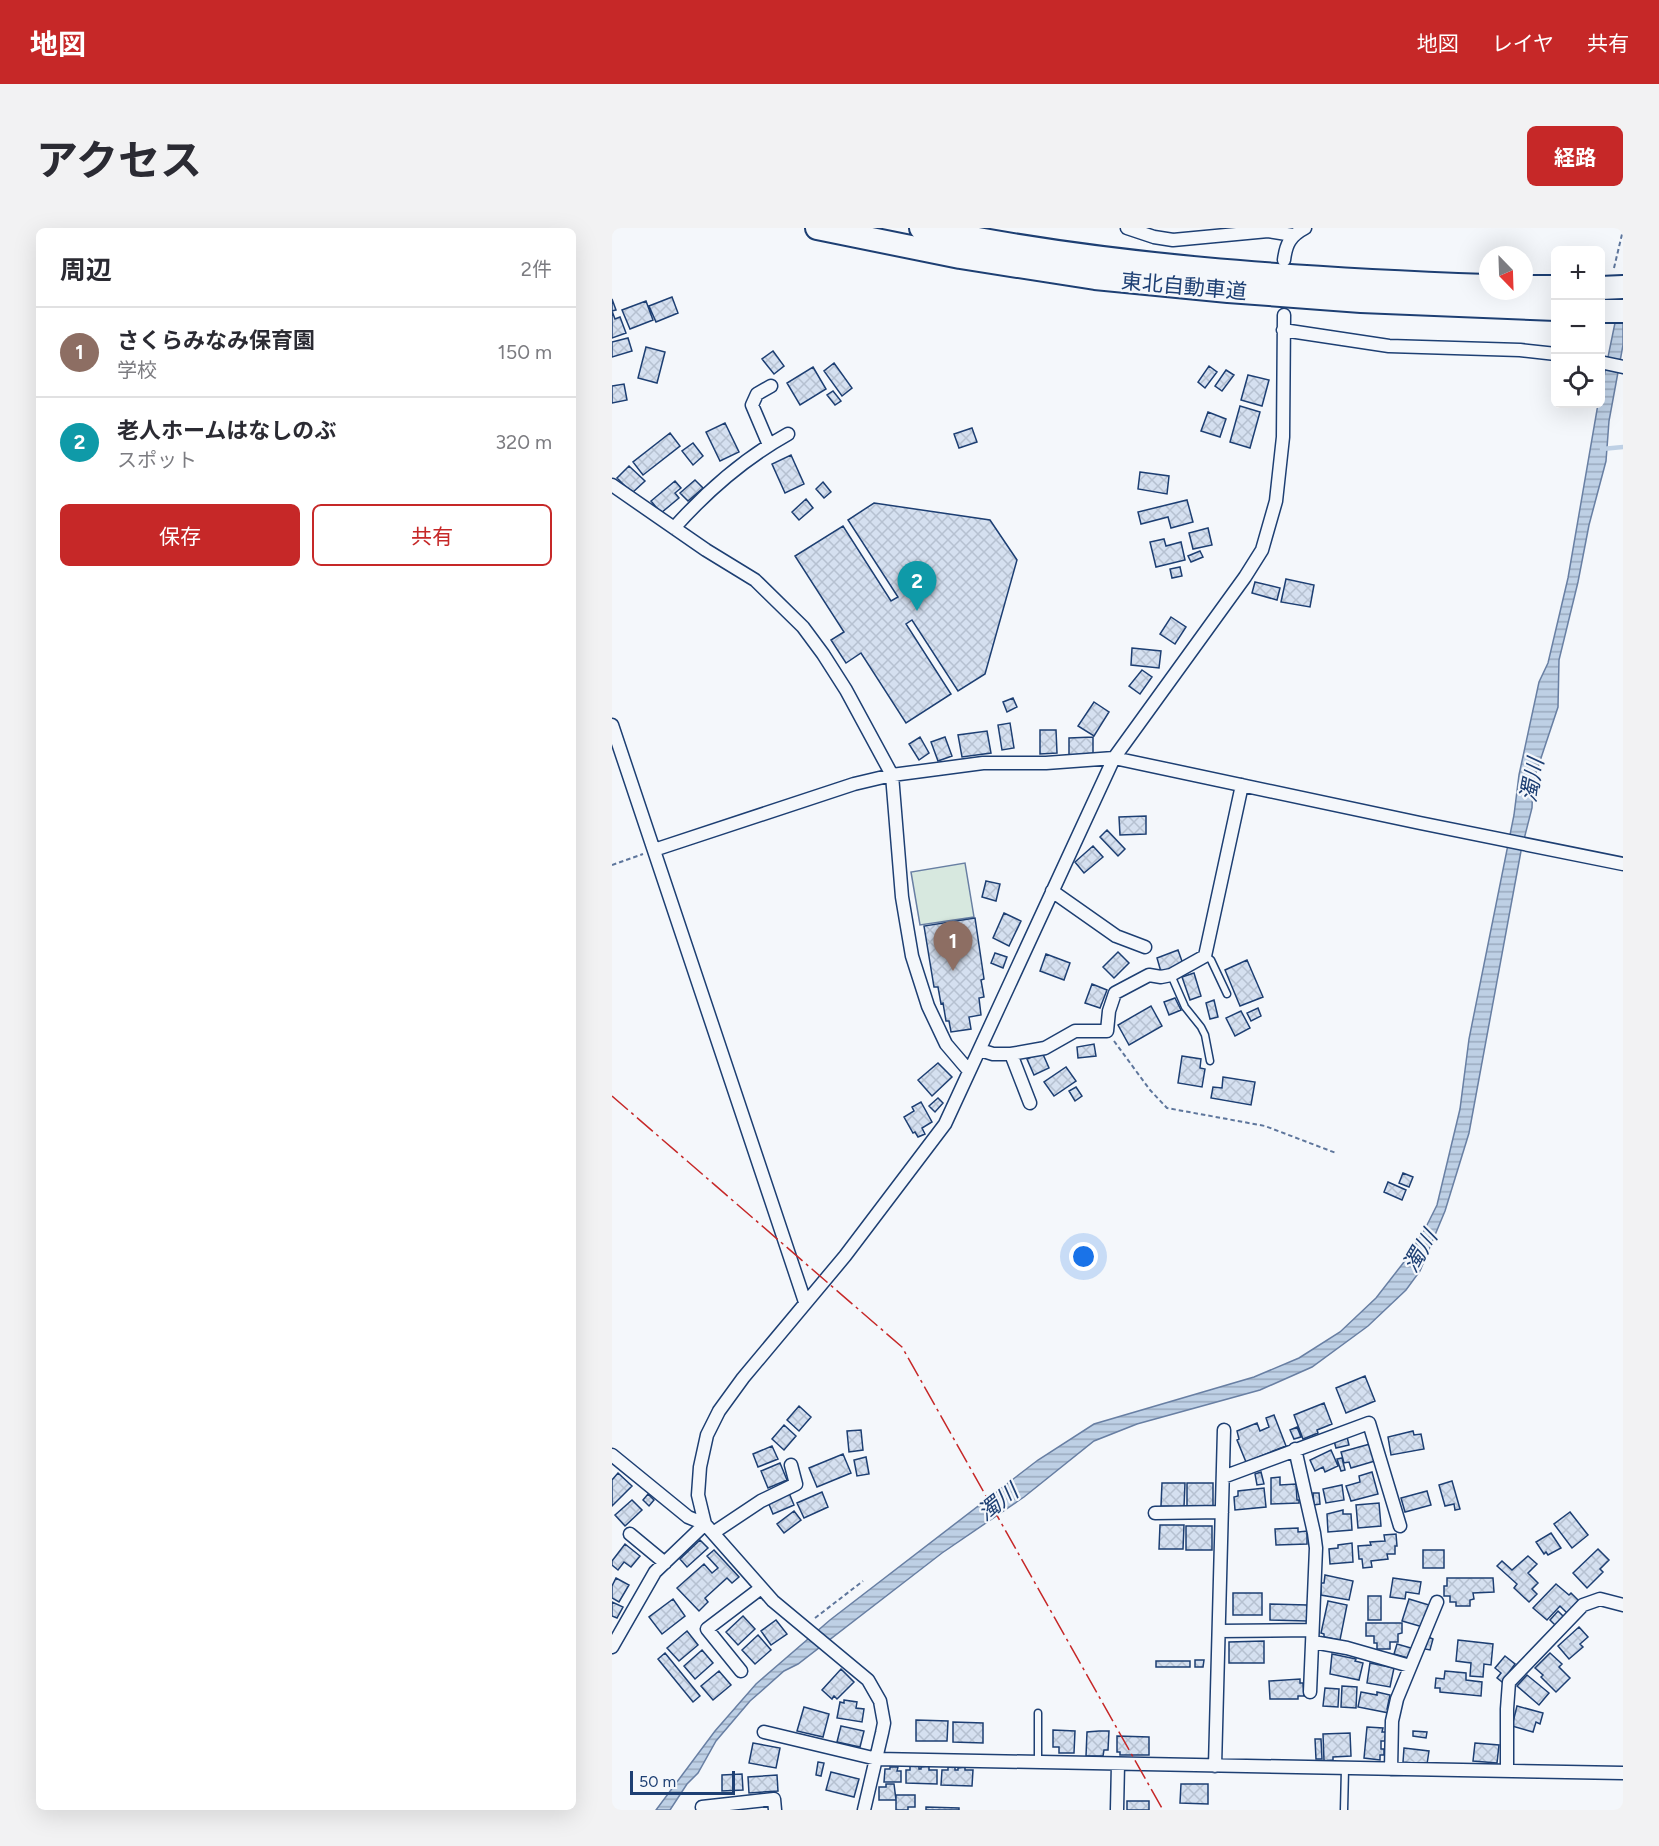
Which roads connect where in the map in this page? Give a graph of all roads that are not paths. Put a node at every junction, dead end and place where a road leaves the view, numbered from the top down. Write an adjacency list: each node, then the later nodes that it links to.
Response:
1 (817, 228): 10 (highway, 東北自動車道)
2 (921, 228): 7 (highway, 東北自動車道)
3 (1127, 228): 5 (street)
4 (1305, 228): 5 (street)
5 (1293, 235): 6 (street)
6 (1284, 260)
7 (1479, 286)
8 (1533, 287): 9 (highway)
9 (1551, 287)
10 (1551, 309)
11 (1605, 311): 12 (highway)
12 (1623, 311)
13 (1284, 315): 14 (street)
14 (1284, 330): 15 (street); 24 (street)
15 (1551, 353)
16 (1605, 363): 17 (street)
17 (1623, 367)
18 (771, 386): 20 (street)
19 (788, 434): 20 (street)
20 (769, 445): 22 (street)
21 (612, 485): 22 (street)
22 (674, 528): 25 (street)
23 (612, 725): 27 (street)
24 (1114, 758): 25 (street); 26 (street); 29 (street)
25 (892, 775): 27 (street); 37 (street)
26 (1242, 785): 28 (street); 31 (street)
27 (654, 850): 39 (street)
28 (1623, 864)
29 (1052, 891): 30 (street); 34 (street)
30 (1145, 947)
31 (1205, 956): 32 (street); 33 (lane)
32 (1172, 975): 35 (street); 36 (lane)
33 (1227, 994)
34 (980, 1050): 35 (street); 37 (street)
35 (1011, 1054): 38 (street)
36 (1210, 1061)
37 (969, 1071): 39 (street)
38 (1030, 1103)
39 (804, 1302): 48 (street)
40 (1224, 1430): 44 (street)
41 (1295, 1449): 44 (street); 47 (street); 55 (street)
42 (614, 1461): 48 (street)
43 (791, 1465): 48 (street)
44 (1223, 1477): 45 (street)
45 (1222, 1512): 46 (street); 54 (street)
46 (1155, 1513)
47 (1400, 1526)
48 (709, 1529): 50 (street); 51 (street)
49 (630, 1534): 50 (street)
50 (665, 1563): 56 (street)
51 (761, 1588): 58 (street); 62 (street)
52 (1437, 1602): 57 (street)
53 (1623, 1605): 68 (street)
54 (1219, 1630): 55 (street); 65 (street)
55 (1312, 1636): 57 (street); 59 (street)
56 (612, 1647)
57 (1410, 1666): 67 (street)
58 (741, 1671)
59 (1310, 1692)
60 (1038, 1713): 63 (lane)
61 (764, 1732): 62 (street)
62 (877, 1759): 63 (street); 72 (street)
63 (1038, 1762): 64 (street)
64 (1118, 1764): 65 (street); 73 (street)
65 (1215, 1766): 66 (street)
66 (1345, 1768): 67 (street); 74 (lane)
67 (1391, 1769): 68 (street)
68 (1507, 1771): 69 (street)
69 (1623, 1773)
70 (702, 1807): 71 (street)
71 (775, 1810)
72 (864, 1810)
73 (1118, 1810)
74 (1344, 1810)

